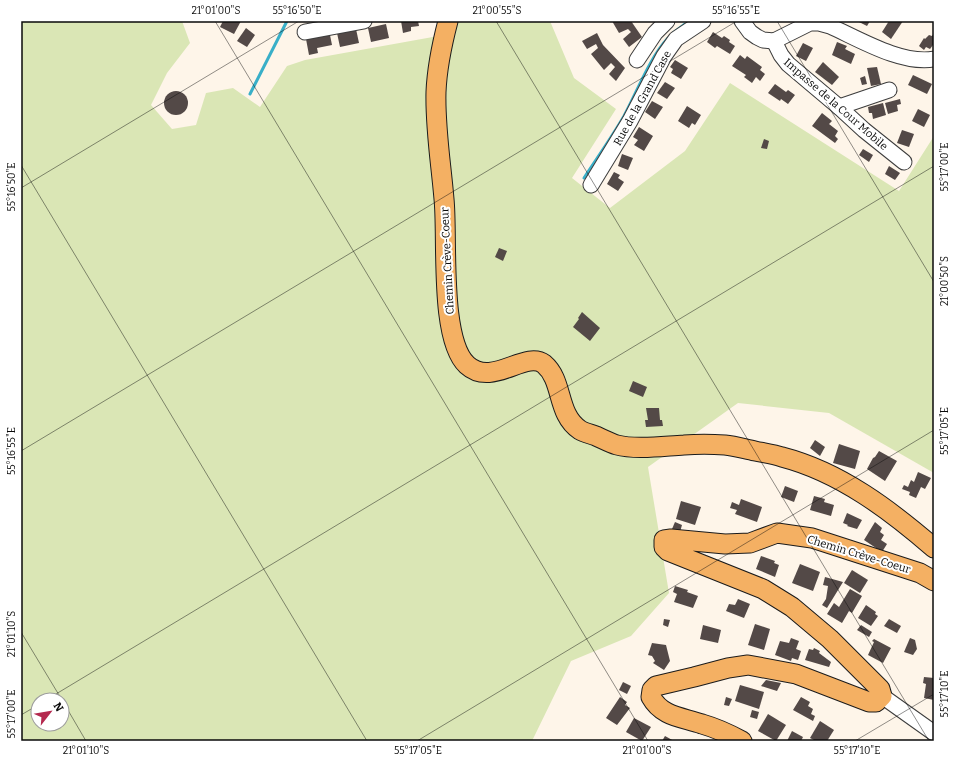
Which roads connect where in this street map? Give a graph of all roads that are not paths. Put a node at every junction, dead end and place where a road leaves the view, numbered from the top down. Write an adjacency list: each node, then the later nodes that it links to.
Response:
1 (364, 21): 6 (street)
2 (448, 21): 14 (main road, Chemin Crève-Coeur)
3 (667, 21): 9 (street)
4 (703, 21): 13 (street, Rue de la Grand Case)
5 (742, 21): 7 (street)
6 (305, 32)
7 (774, 41): 8 (street); 11 (street, Impasse de la Cour Mobile)
8 (934, 59)
9 (637, 60)
10 (889, 90): 11 (street)
11 (839, 107): 12 (street, Impasse de la Cour Mobile)
12 (904, 162)
13 (590, 184)
14 (934, 548)
15 (934, 581): 16 (main road, Chemin Crève-Coeur)
16 (882, 696): 17 (street); 18 (main road)
17 (934, 733)
18 (742, 741)

